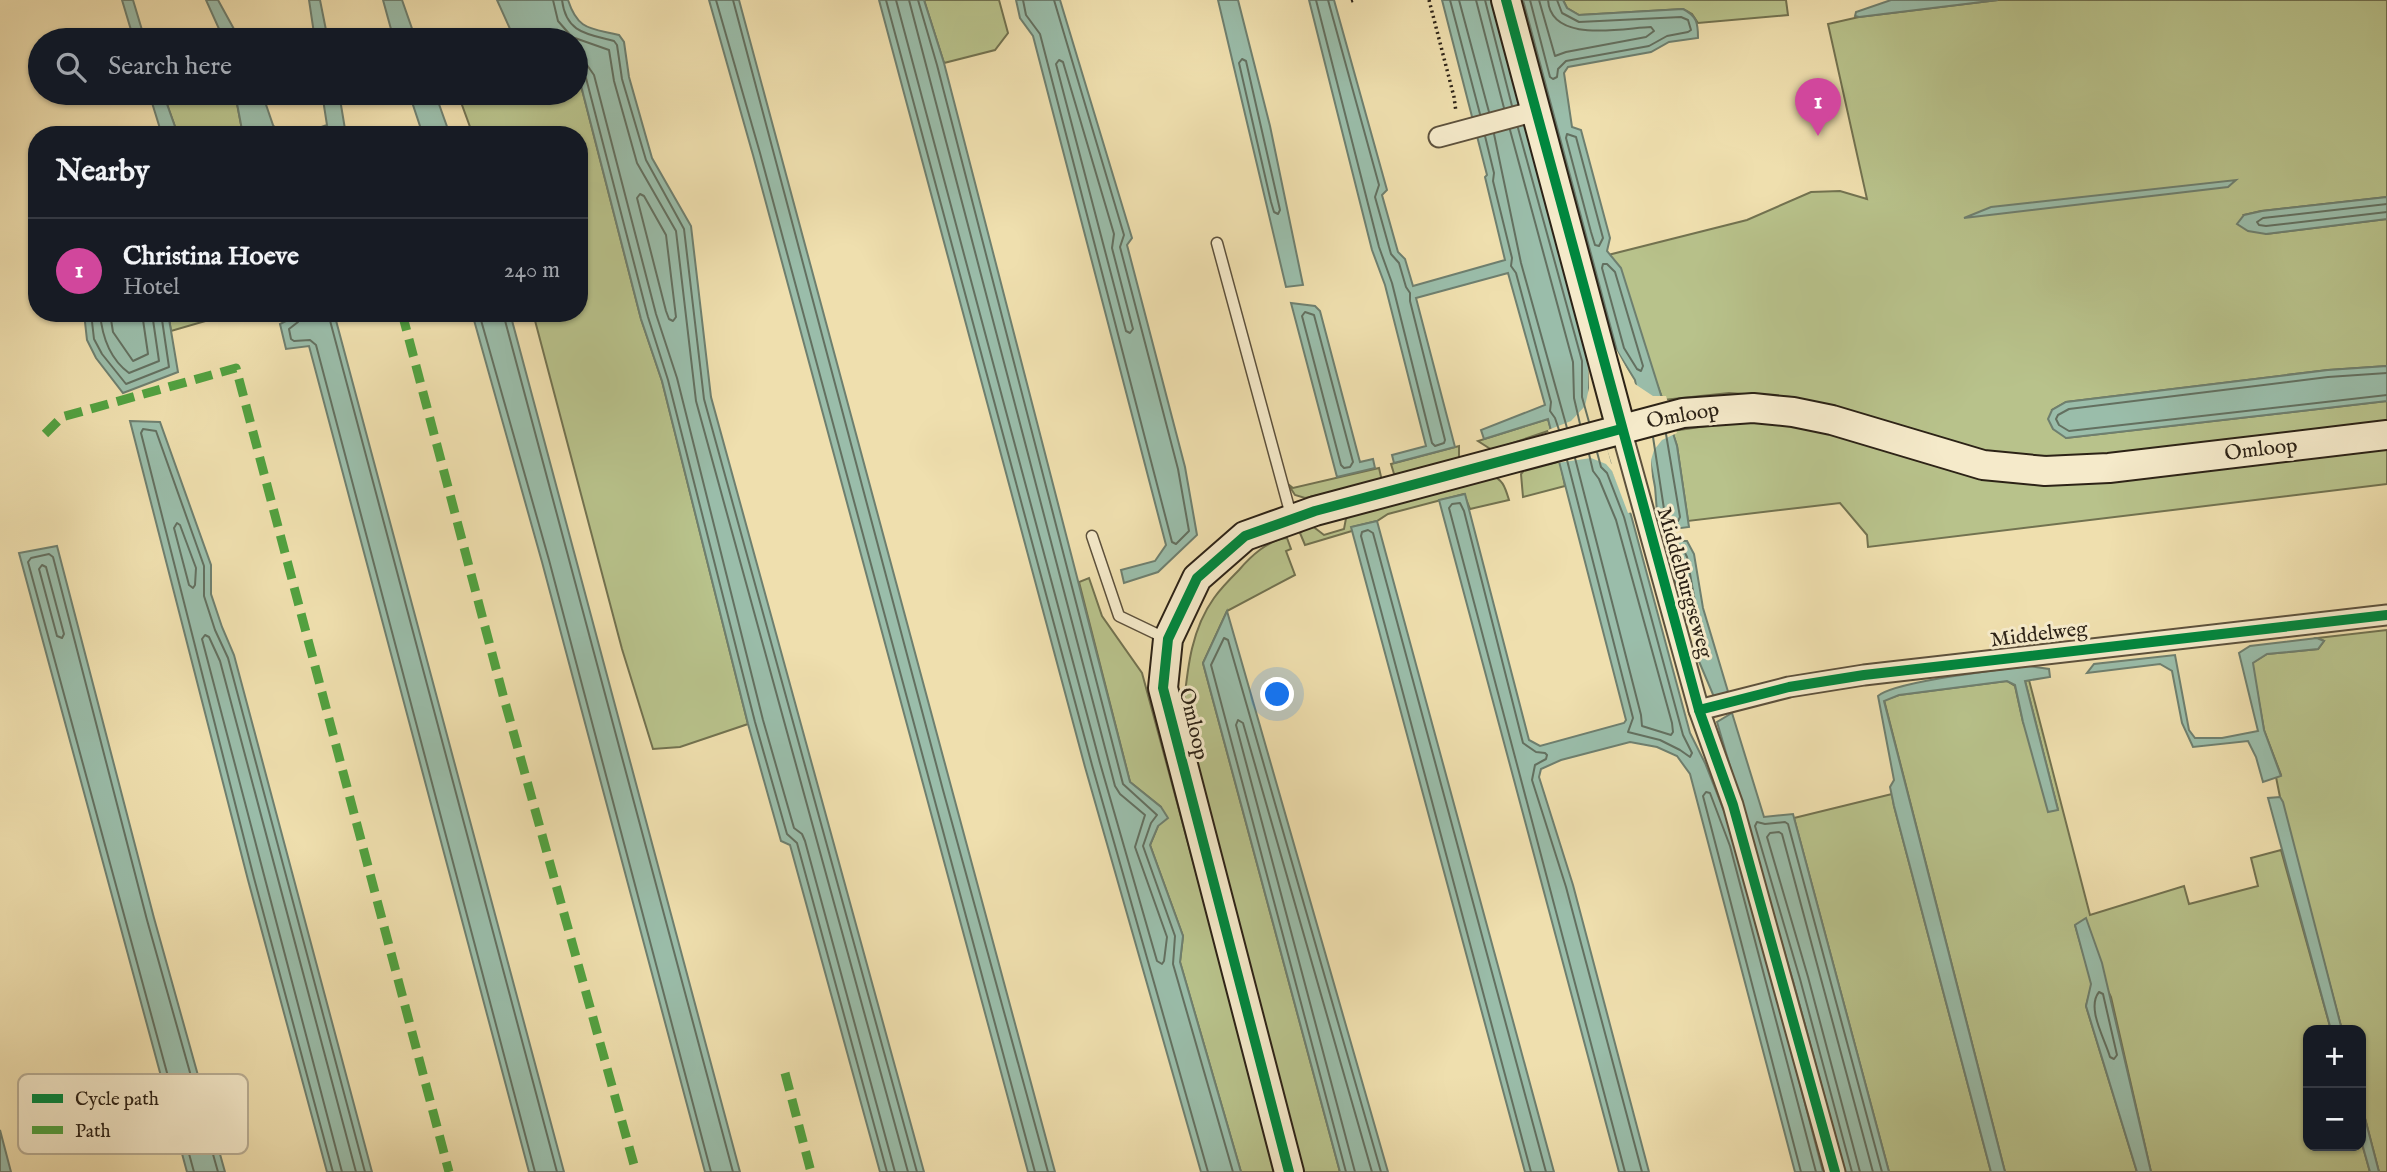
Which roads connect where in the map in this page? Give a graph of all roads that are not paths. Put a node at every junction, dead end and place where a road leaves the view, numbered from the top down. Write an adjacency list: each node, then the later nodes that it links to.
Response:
1 (1506, 0): 2 (street, Middelburgseweg)
2 (1536, 111): 3 (street); 5 (street, Middelburgseweg)
3 (1439, 137)
4 (1217, 243): 7 (lane)
5 (1621, 429): 6 (street, Omloop); 7 (street, Omloop); 11 (street, Middelburgseweg)
6 (2387, 435)
7 (1292, 519): 10 (street, Omloop)
8 (1092, 536): 10 (lane)
9 (2387, 615): 11 (street, Middelweg)
10 (1168, 639): 12 (street, Omloop)
11 (1699, 710): 13 (street, Middelburgseweg)
12 (1289, 1172)
13 (1835, 1172)

